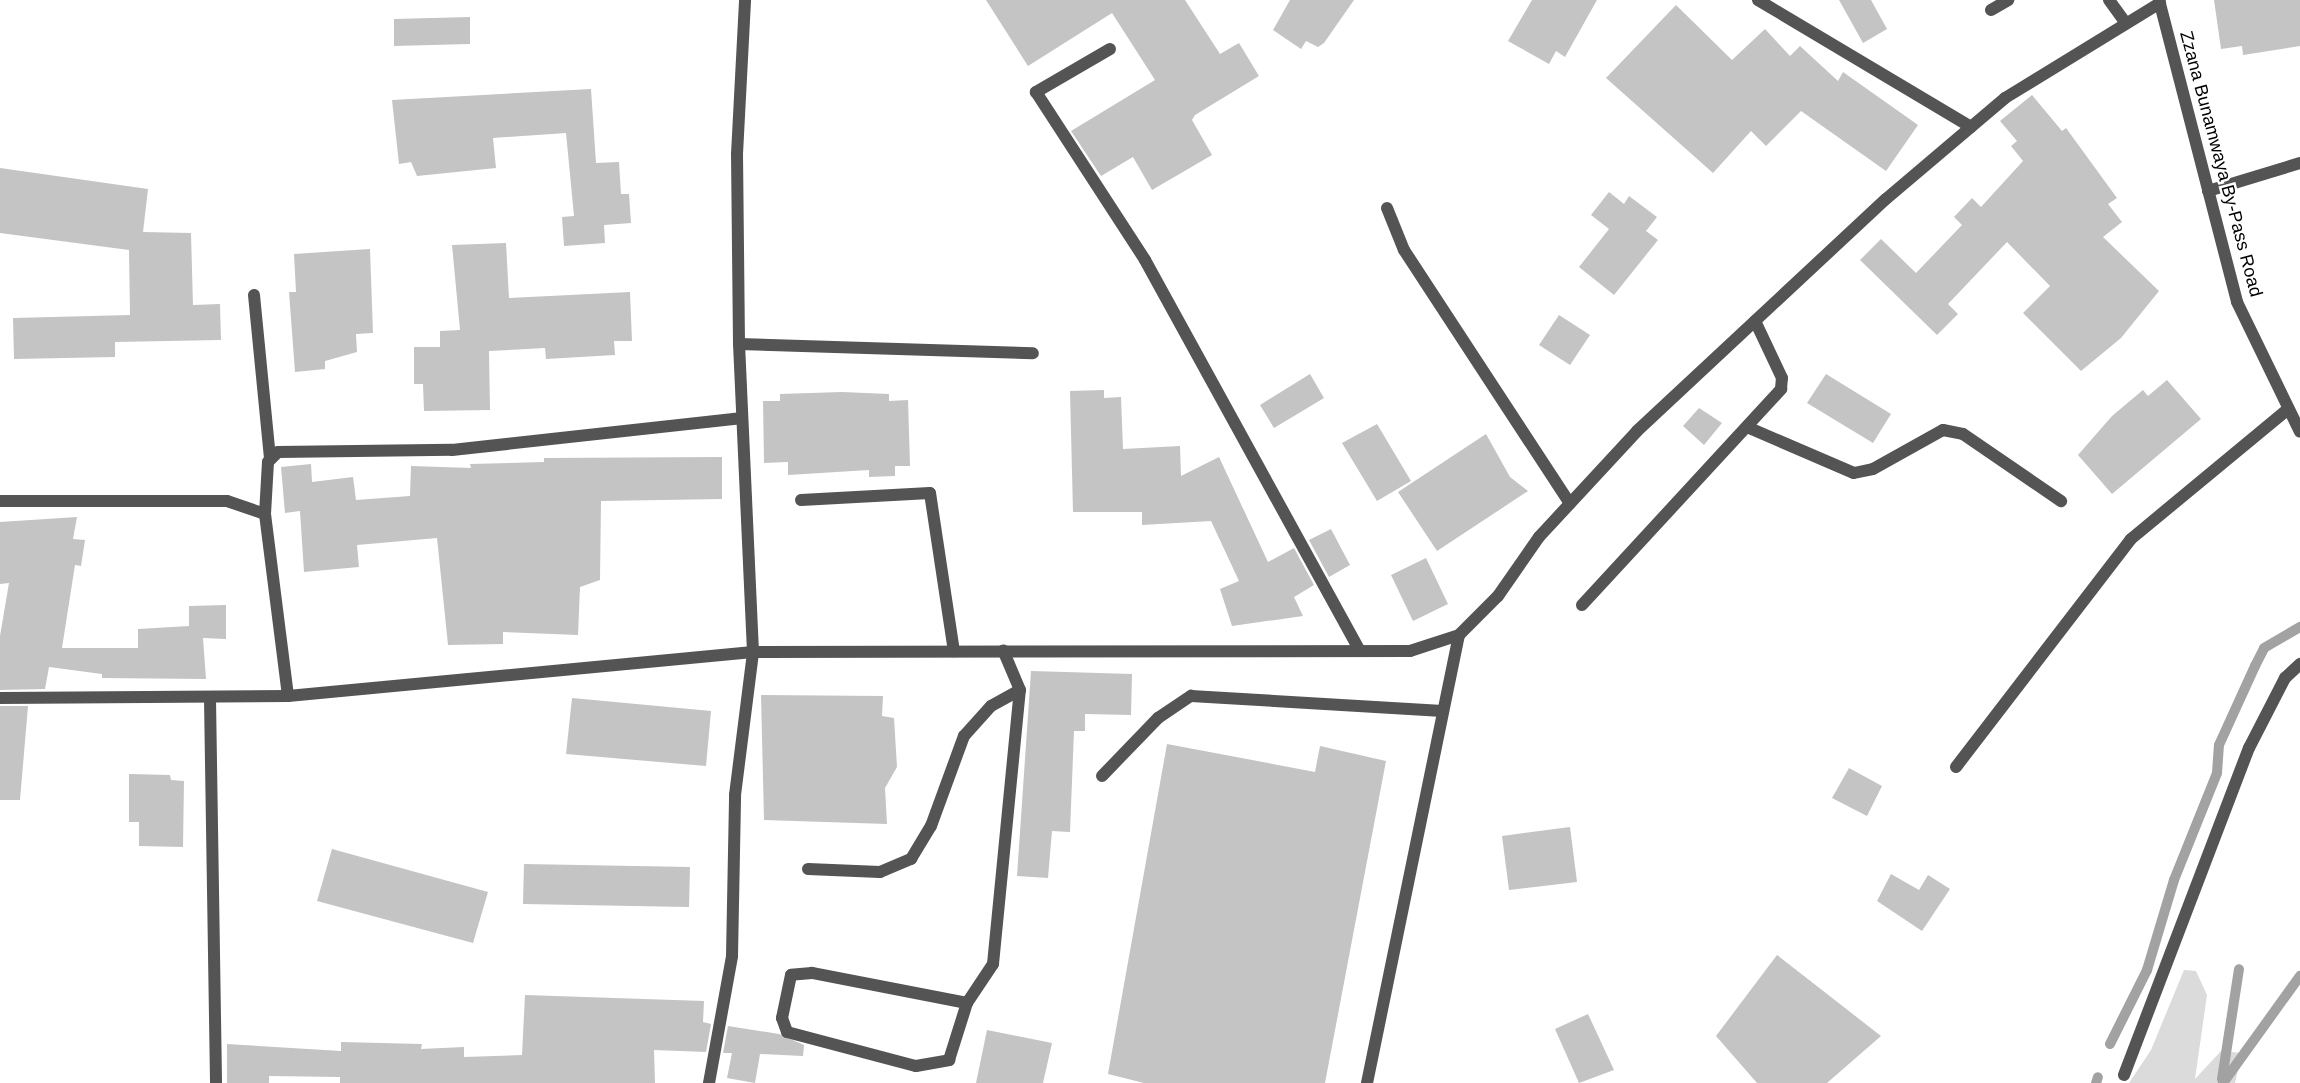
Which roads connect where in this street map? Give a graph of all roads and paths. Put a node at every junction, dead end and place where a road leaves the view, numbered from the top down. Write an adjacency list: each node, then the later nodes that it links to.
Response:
1 (745, 0): 15 (street)
2 (1758, 0): 9 (street)
3 (2008, 0): 6 (street)
4 (2109, 0): 7 (street)
5 (2160, 1): 7 (street); 11 (street, Zzana Bunamwaya By-Pass Road)
6 (1991, 10)
7 (2126, 23): 9 (street)
8 (1110, 49): 29 (street)
9 (1971, 127): 14 (street)
10 (2300, 163): 11 (street)
11 (2208, 192): 17 (street, Zzana Bunamwaya By-Pass Road)
12 (1387, 208): 25 (street)
13 (254, 295): 21 (street)
14 (1755, 321): 19 (street); 25 (street)
15 (739, 344): 16 (street); 18 (street)
16 (1033, 353)
17 (2287, 410): 20 (street, Zzana Bunamwaya By-Pass Road); 39 (street)
18 (740, 418): 21 (street); 32 (street)
19 (1748, 427): 24 (street); 27 (street)
20 (2300, 432)
21 (270, 457): 26 (street)
22 (801, 500): 31 (street)
23 (0, 501): 26 (street)
24 (2061, 501)
25 (1569, 504): 28 (street)
26 (265, 514): 35 (street)
27 (1582, 605)
28 (1459, 635): 29 (street); 38 (street)
29 (1359, 649): 30 (street)
30 (1003, 650): 31 (street); 34 (street)
31 (954, 651): 32 (street)
32 (753, 652): 35 (street); 45 (street)
33 (2300, 664): 43 (street)
34 (1020, 690): 41 (street); 42 (street)
35 (288, 696): 37 (street)
36 (0, 698): 37 (street)
37 (210, 699): 44 (street)
38 (1443, 711): 40 (street); 46 (street)
39 (1956, 767)
40 (1102, 776)
41 (808, 869)
42 (967, 1003): 42 (street)
43 (2124, 1074)
44 (216, 1083)
45 (709, 1083)
46 (1367, 1083)

